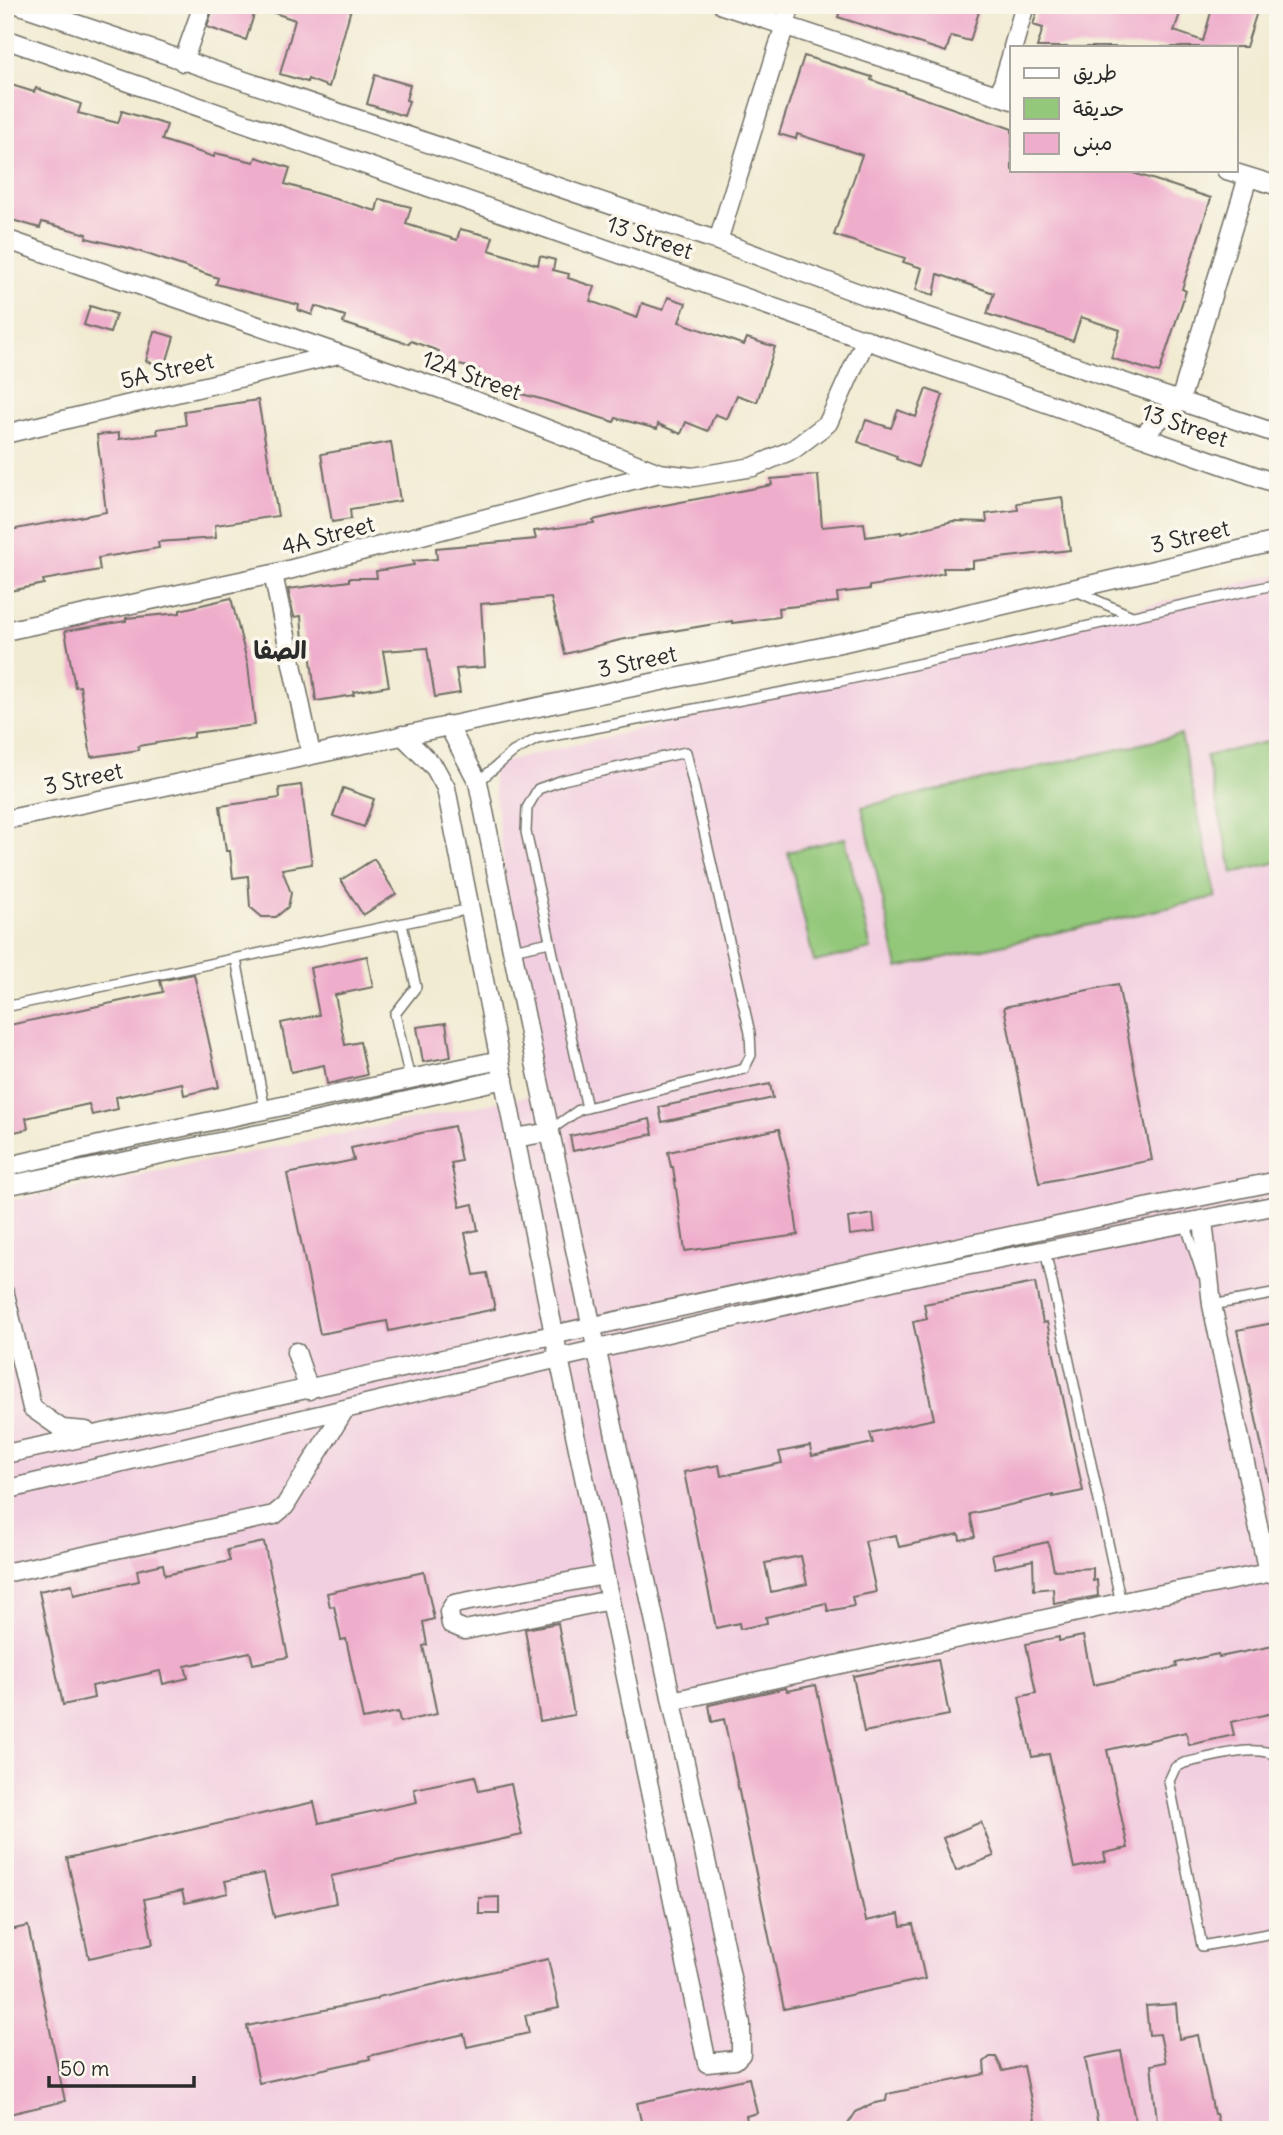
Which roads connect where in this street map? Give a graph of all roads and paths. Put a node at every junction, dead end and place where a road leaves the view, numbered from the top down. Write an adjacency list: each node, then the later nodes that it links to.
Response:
1 (20, 5): 9 (street, 13 Street)
2 (203, 5): 9 (street)
3 (722, 5): 6 (street)
4 (791, 5): 6 (street)
5 (1025, 5): 8 (street)
6 (785, 27): 11 (street); 16 (street)
7 (5, 39): 17 (street, 13 Street)
8 (1013, 46)
9 (183, 62): 16 (street, 13 Street)
10 (1010, 68): 11 (street)
11 (1006, 98)
12 (1232, 172): 13 (street)
13 (1248, 177): 14 (street); 19 (street)
14 (1278, 186)
15 (5, 239): 18 (street, 12A Street)
16 (718, 241): 19 (street, 13 Street)
17 (866, 339): 22 (street, 13 Street); 23 (street, 12A Street)
18 (340, 354): 20 (street, 5A Street); 23 (street, 12A Street)
19 (1180, 401): 21 (street, 13 Street); 22 (street)
20 (5, 434)
21 (1278, 434)
22 (1142, 436): 24 (street, 13 Street)
23 (659, 473): 26 (street, 4A Street)
24 (1278, 484)
25 (1278, 541): 28 (street, 3 Street)
26 (273, 575): 30 (street, 4A Street); 33 (street)
27 (1278, 584): 29 (lane)
28 (1071, 589): 29 (lane); 31 (street, 3 Street)
29 (1132, 616): 34 (lane)
30 (5, 631)
31 (448, 725): 32 (street, 3 Street); 34 (street)
32 (402, 735): 33 (street, 3 Street); 35 (street)
33 (311, 754): 36 (street, 3 Street)
34 (478, 782): 35 (street); 40 (street)
35 (446, 788): 37 (street)
36 (5, 820)
37 (470, 909): 38 (lane); 41 (street)
38 (402, 924): 42 (lane); 45 (lane)
39 (550, 942): 40 (lane); 47 (lane); 47 (lane)
40 (510, 943): 41 (street); 49 (street)
41 (477, 944): 44 (street)
42 (236, 959): 43 (lane); 48 (lane)
43 (5, 1007)
44 (500, 1060): 45 (street); 46 (street)
45 (410, 1079): 48 (street)
46 (504, 1079): 50 (street); 53 (street)
47 (587, 1108): 49 (lane)
48 (265, 1110): 51 (street)
49 (550, 1131): 50 (street); 63 (street)
50 (515, 1138): 65 (street)
51 (5, 1167)
52 (1278, 1181): 54 (street)
53 (5, 1186)
54 (1182, 1201): 56 (street); 58 (street)
55 (1278, 1205): 56 (street)
56 (1194, 1221): 57 (street); 62 (street)
57 (1045, 1250): 59 (street); 78 (lane)
58 (904, 1259): 59 (street); 63 (street)
59 (909, 1277): 66 (street)
60 (1278, 1293): 62 (lane)
61 (5, 1294): 71 (street)
62 (1212, 1305): 64 (lane)
63 (593, 1325): 65 (street); 66 (street)
64 (1218, 1332): 74 (street)
65 (554, 1334): 68 (street); 69 (street)
66 (596, 1349): 68 (street); 79 (street)
67 (296, 1352): 69 (street)
68 (559, 1357): 70 (street); 76 (street)
69 (309, 1390): 71 (street)
70 (345, 1409): 73 (street); 75 (street)
71 (107, 1433): 72 (street)
72 (5, 1454)
73 (5, 1490)
74 (1270, 1568): 78 (street)
75 (5, 1573)
76 (604, 1575): 77 (street); 77 (street)
77 (610, 1600): 79 (street)
78 (1121, 1603): 79 (street)
79 (671, 1701)
80 (1278, 1758): 81 (lane)
81 (1278, 1933)

